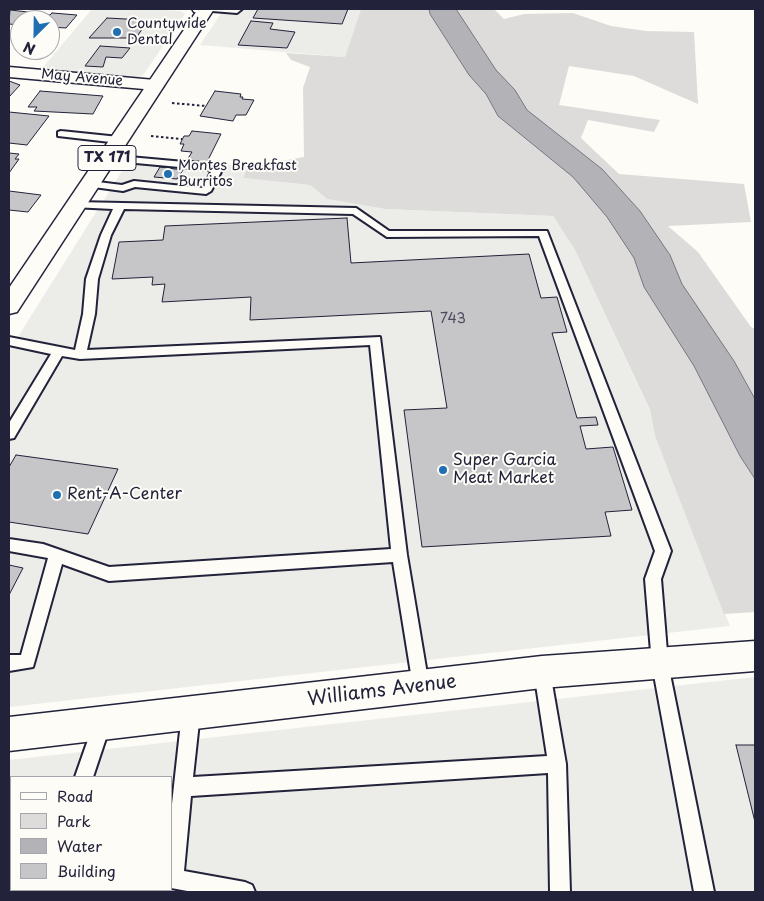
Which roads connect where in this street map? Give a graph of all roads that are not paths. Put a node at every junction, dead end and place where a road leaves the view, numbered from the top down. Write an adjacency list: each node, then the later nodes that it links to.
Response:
1 (200, 9): 2 (street)
2 (205, 9): 6 (street, TX 171)
3 (212, 9): 4 (lane)
4 (238, 9)
5 (9, 72): 6 (street, May Avenue)
6 (155, 85): 8 (street, TX 171)
7 (61, 134): 8 (lane)
8 (119, 140): 9 (street, TX 171)
9 (107, 158): 10 (street, TX 171); 10 (lane)
10 (90, 184): 11 (street, TX 171)
11 (76, 205): 12 (lane); 13 (street, TX 171)
12 (120, 206): 16 (lane); 23 (lane)
13 (13, 293)
14 (9, 342): 15 (lane)
15 (59, 350): 16 (lane); 17 (lane)
16 (80, 356): 20 (lane)
17 (9, 434)
18 (9, 545): 19 (lane)
19 (57, 555): 20 (lane); 22 (lane)
20 (399, 555): 25 (lane)
21 (744, 657): 23 (street, Williams Avenue)
22 (9, 663)
23 (660, 664): 24 (street, Williams Avenue); 34 (lane)
24 (542, 672): 25 (street, Williams Avenue); 29 (lane)
25 (421, 686): 26 (street, Williams Avenue)
26 (192, 713): 27 (street, Williams Avenue); 31 (lane)
27 (102, 723): 28 (street, Williams Avenue); 30 (lane)
28 (9, 734)
29 (557, 764): 31 (lane); 33 (lane)
30 (84, 776)
31 (183, 787): 32 (lane)
32 (245, 892)
33 (560, 892)
34 (704, 892)

